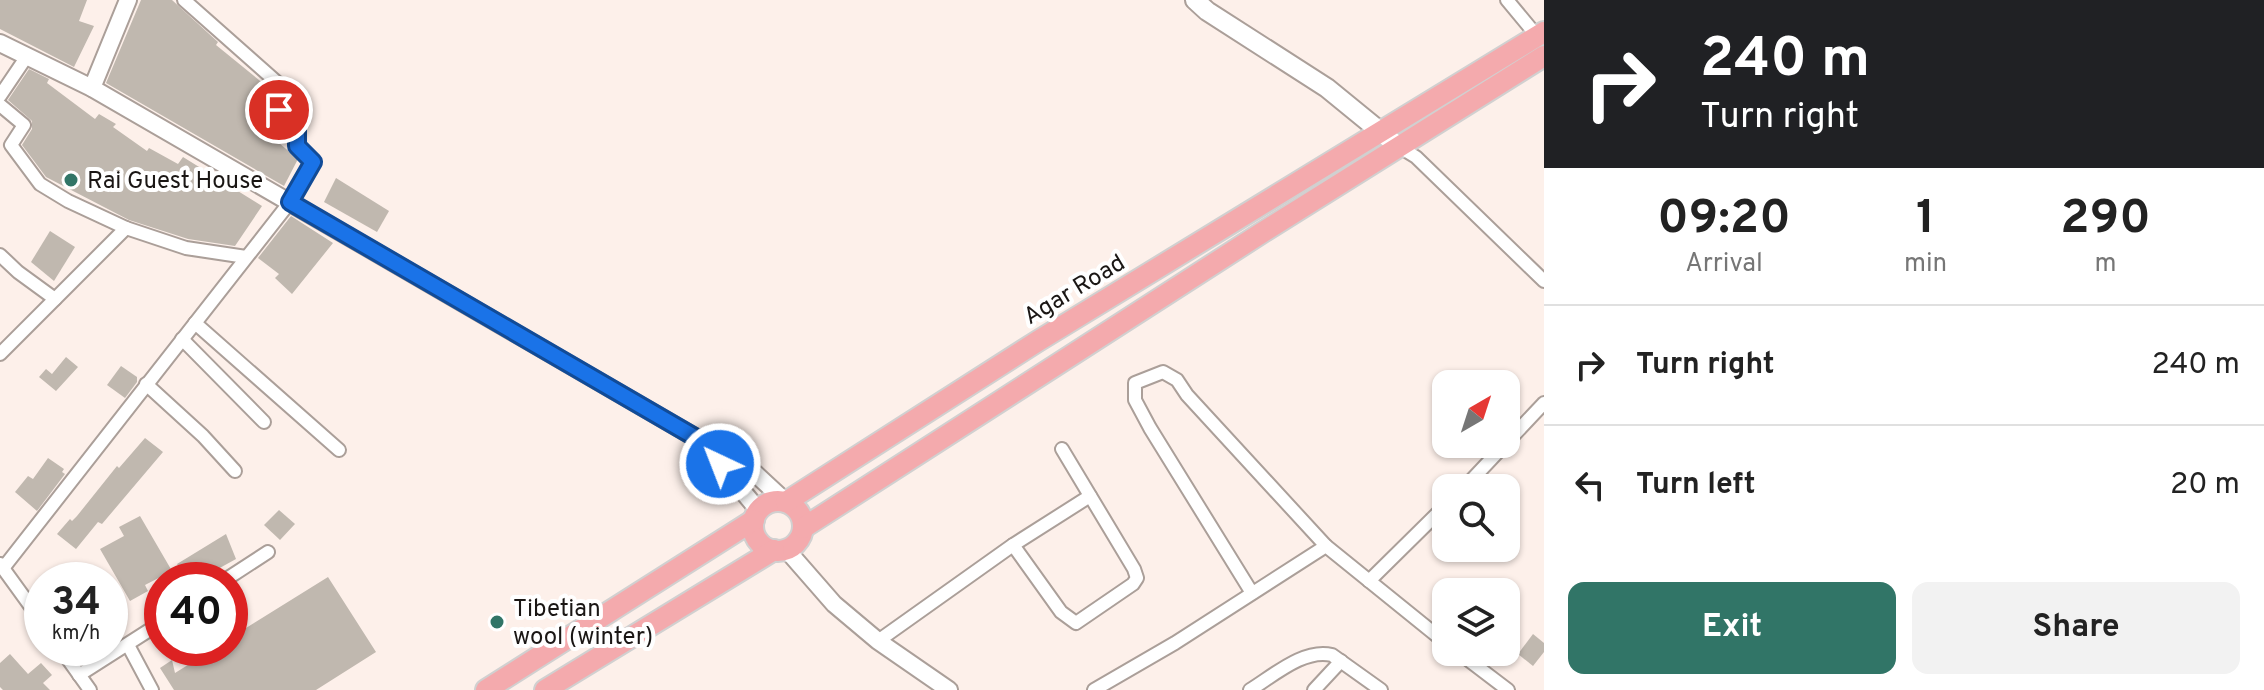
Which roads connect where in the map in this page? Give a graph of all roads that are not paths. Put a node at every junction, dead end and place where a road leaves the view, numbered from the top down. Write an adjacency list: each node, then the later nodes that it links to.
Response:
1 (128, 0): 9 (street)
2 (184, 0): 13 (street)
3 (1195, 0): 12 (main road)
4 (1210, 0): 12 (main road)
5 (1507, 0): 6 (street)
6 (1542, 42): 12 (main road)
7 (0, 43): 8 (street)
8 (27, 56): 9 (street); 10 (street)
9 (92, 88): 13 (street)
10 (0, 96)
11 (0, 105): 15 (street)
12 (1400, 140): 14 (main road, Agar Road); 16 (main road); 19 (street)
13 (290, 202): 18 (street); 29 (street)
14 (1249, 212): 16 (main road); 33 (main road, Agar Road)
15 (126, 228): 18 (street); 20 (street)
16 (1263, 232): 36 (main road)
17 (0, 255): 20 (street)
18 (246, 257): 21 (street)
19 (1541, 273)
20 (55, 299): 23 (street)
21 (195, 323): 22 (street); 28 (street)
22 (182, 339): 24 (street); 26 (street)
23 (0, 354)
24 (146, 384): 30 (street); 42 (street)
25 (1544, 403): 31 (street)
26 (264, 422)
27 (1062, 449): 32 (street)
28 (339, 450)
29 (717, 450): 33 (street); 34 (street)
30 (235, 471)
31 (1477, 474)
32 (1090, 496): 37 (street); 37 (street)
33 (786, 502): 34 (main road, Agar Road); 36 (main road)
34 (757, 515): 39 (main road); 58 (main road, Agar Road)
35 (1432, 519): 43 (street)
36 (803, 528): 39 (main road)
37 (1013, 545): 48 (street)
38 (1326, 546): 43 (street); 44 (street); 44 (street)
39 (780, 550): 48 (street); 59 (main road)
40 (268, 552): 41 (street)
41 (248, 565)
42 (2, 566): 45 (street)
43 (1369, 581): 46 (street)
44 (1252, 593): 61 (street)
45 (24, 597)
46 (1432, 632)
47 (144, 634): 49 (street)
48 (878, 641): 60 (street)
49 (128, 645): 57 (street)
50 (1341, 661): 62 (street); 63 (street); 64 (street)
51 (73, 666): 54 (street)
52 (94, 666): 54 (street)
53 (1476, 666): 55 (street)
54 (79, 675): 56 (street)
55 (1493, 679): 65 (street); 66 (street)
56 (90, 690)
57 (152, 690)
58 (486, 690)
59 (545, 690)
60 (949, 690)
61 (1094, 690)
62 (1250, 690)
63 (1314, 690)
64 (1381, 690)
65 (1485, 690)
66 (1508, 690)

